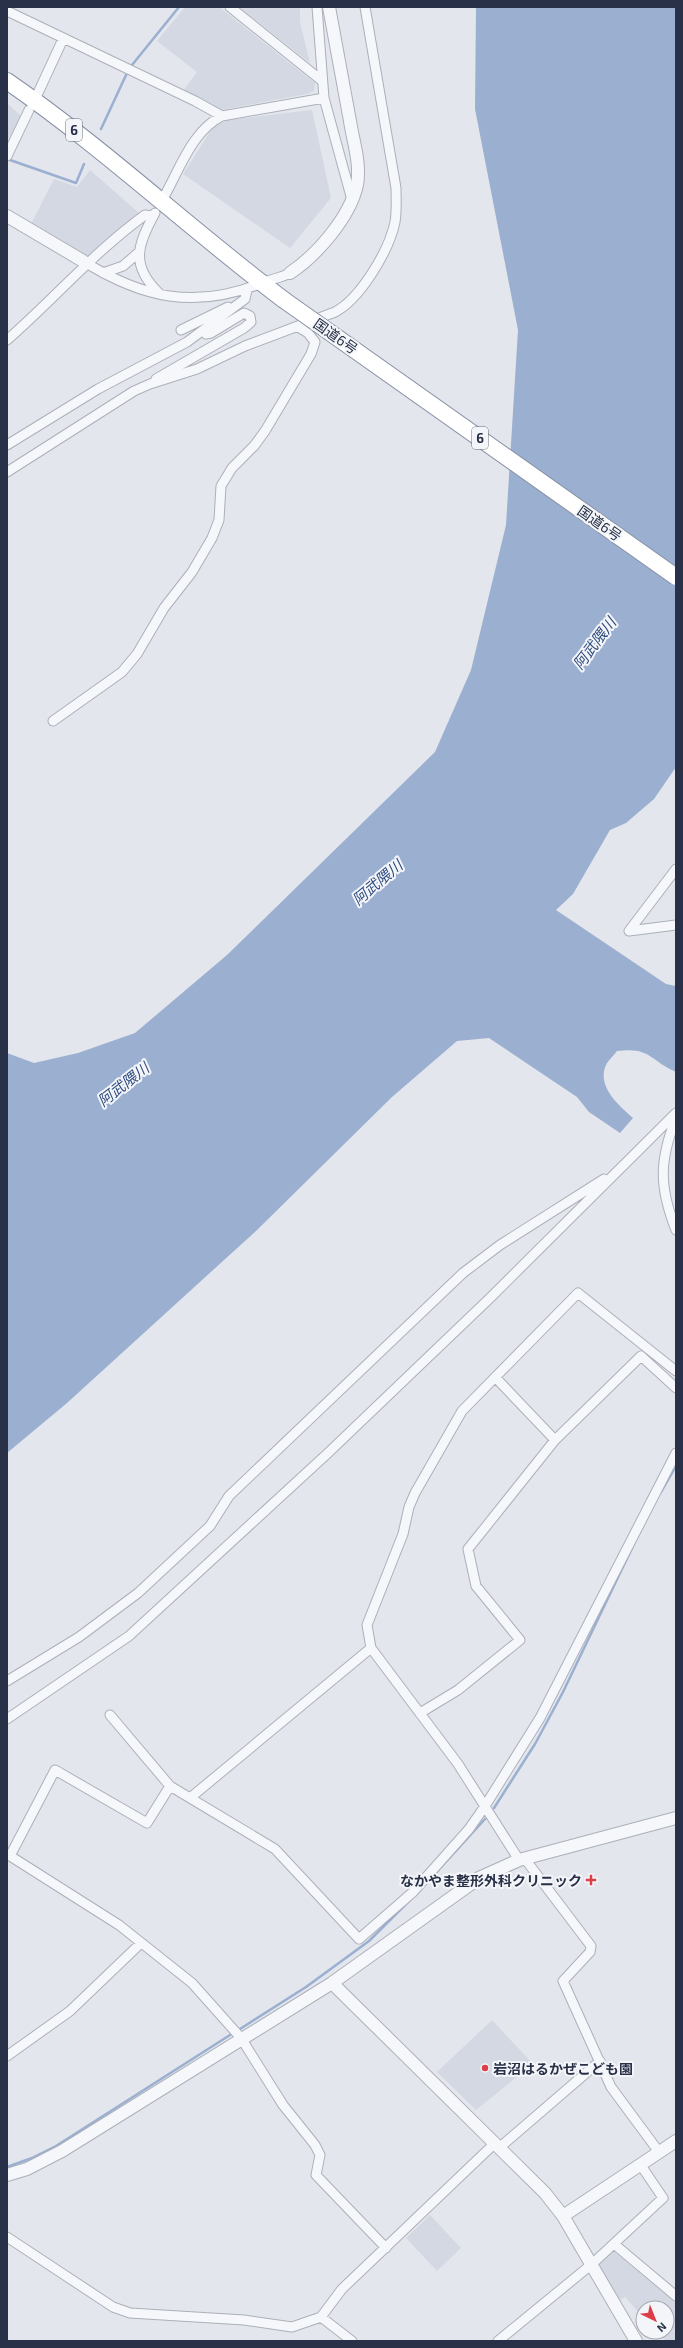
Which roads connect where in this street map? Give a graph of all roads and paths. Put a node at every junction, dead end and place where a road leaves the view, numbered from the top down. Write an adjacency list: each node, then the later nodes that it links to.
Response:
1 (230, 7): 7 (street)
2 (317, 7): 7 (street)
3 (329, 7): 15 (street)
4 (365, 7): 24 (street)
5 (7, 12): 6 (street)
6 (63, 39): 9 (street); 12 (street)
7 (321, 80): 10 (street)
8 (7, 81): 21 (highway, 国道6号 / 6)
9 (38, 93)
10 (324, 98): 12 (street); 15 (street)
11 (30, 110): 13 (street)
12 (222, 116): 14 (street)
13 (7, 156)
14 (165, 195)
15 (352, 200): 20 (street)
16 (7, 216): 18 (street)
17 (138, 253): 18 (street); 19 (street); 22 (street)
18 (84, 262): 19 (street); 27 (street)
19 (103, 273): 22 (street)
20 (290, 273): 21 (street)
21 (254, 287): 22 (street); 23 (street); 31 (highway, 国道6号 / 6, bridge)
22 (162, 295)
23 (241, 302): 25 (street); 26 (street)
24 (298, 327): 28 (street); 32 (street)
25 (181, 330)
26 (205, 330): 28 (street); 29 (street)
27 (7, 340)
28 (150, 384): 30 (street)
29 (7, 446)
30 (7, 472)
31 (676, 577)
32 (53, 722)
33 (676, 869): 34 (street)
34 (676, 925)
35 (676, 1113): 37 (street)
36 (676, 1118): 38 (street)
37 (625, 1165): 45 (street); 48 (street)
38 (676, 1230)
39 (676, 1371): 40 (street)
40 (495, 1377): 42 (street); 44 (street)
41 (676, 1388): 42 (street)
42 (555, 1440): 46 (street)
43 (676, 1453): 51 (street)
44 (371, 1648): 46 (street); 50 (street)
45 (7, 1681)
46 (420, 1713): 51 (street)
47 (110, 1715): 49 (street)
48 (7, 1719)
49 (170, 1786): 50 (street); 53 (street)
50 (190, 1798): 51 (street)
51 (485, 1806): 54 (street)
52 (676, 1818): 54 (street)
53 (9, 1855): 55 (street)
54 (522, 1859): 56 (street); 59 (street)
55 (141, 1943): 57 (street); 58 (street)
56 (332, 1983): 57 (street); 61 (street)
57 (242, 2038): 64 (street); 68 (street)
58 (7, 2056)
59 (600, 2061): 61 (street); 62 (street)
60 (676, 2141): 62 (street)
61 (497, 2146): 65 (street); 68 (street)
62 (659, 2152): 63 (street)
63 (640, 2164): 65 (street); 67 (street)
64 (7, 2176)
65 (563, 2216): 69 (street)
66 (7, 2237): 71 (street)
67 (614, 2244): 69 (street); 70 (street)
68 (386, 2248): 71 (street)
69 (592, 2264): 73 (street); 74 (street)
70 (676, 2296)
71 (321, 2317): 72 (street)
72 (347, 2339)
73 (498, 2341)
74 (636, 2341)

